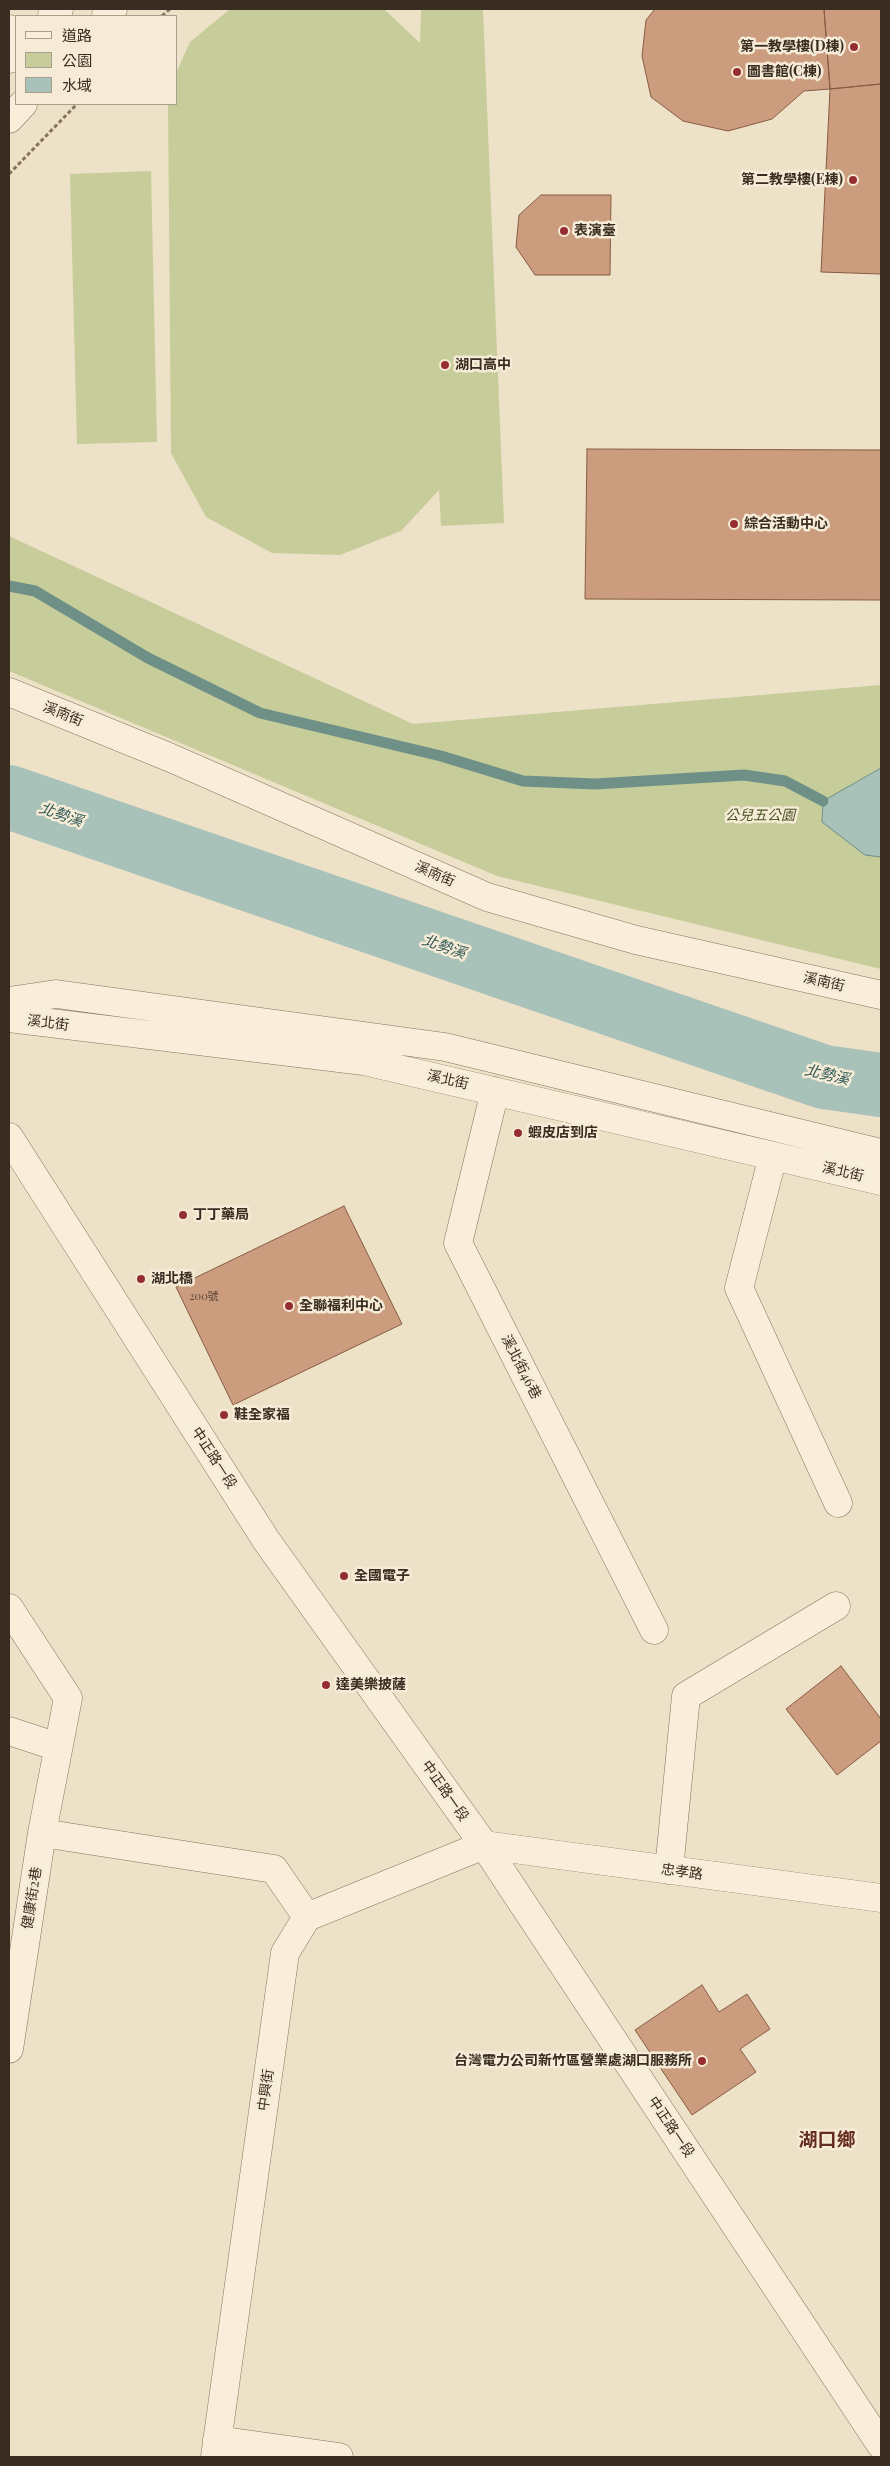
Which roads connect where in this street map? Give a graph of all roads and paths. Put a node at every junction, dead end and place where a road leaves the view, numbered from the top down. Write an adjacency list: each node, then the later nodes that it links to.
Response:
1 (22, 105): 3 (street)
2 (76, 105): 4 (path)
3 (9, 119)
4 (9, 174)
5 (9, 692): 6 (street, 溪南街)
6 (881, 994)
7 (9, 1001): 11 (street)
8 (9, 1018): 9 (street, 溪北街)
9 (495, 1091): 12 (street, 溪北街); 17 (street, 溪北街46巷)
10 (9, 1139): 21 (street, 中正路一段)
11 (881, 1153)
12 (773, 1156): 13 (street, 溪北街); 14 (street)
13 (881, 1181)
14 (838, 1503)
15 (836, 1606): 22 (street)
16 (9, 1608): 19 (street, 健康街2巷)
17 (654, 1630)
18 (9, 1731): 19 (street)
19 (58, 1747): 20 (street, 健康街2巷)
20 (42, 1832): 24 (street); 25 (street, 健康街2巷)
21 (484, 1845): 22 (street, 忠孝路); 24 (street); 26 (street, 中正路一段)
22 (669, 1870): 23 (street, 忠孝路)
23 (881, 1898)
24 (307, 1917): 27 (street, 中興街)
25 (9, 2049)
26 (881, 2445)
27 (216, 2449): 28 (street)
28 (339, 2457)

